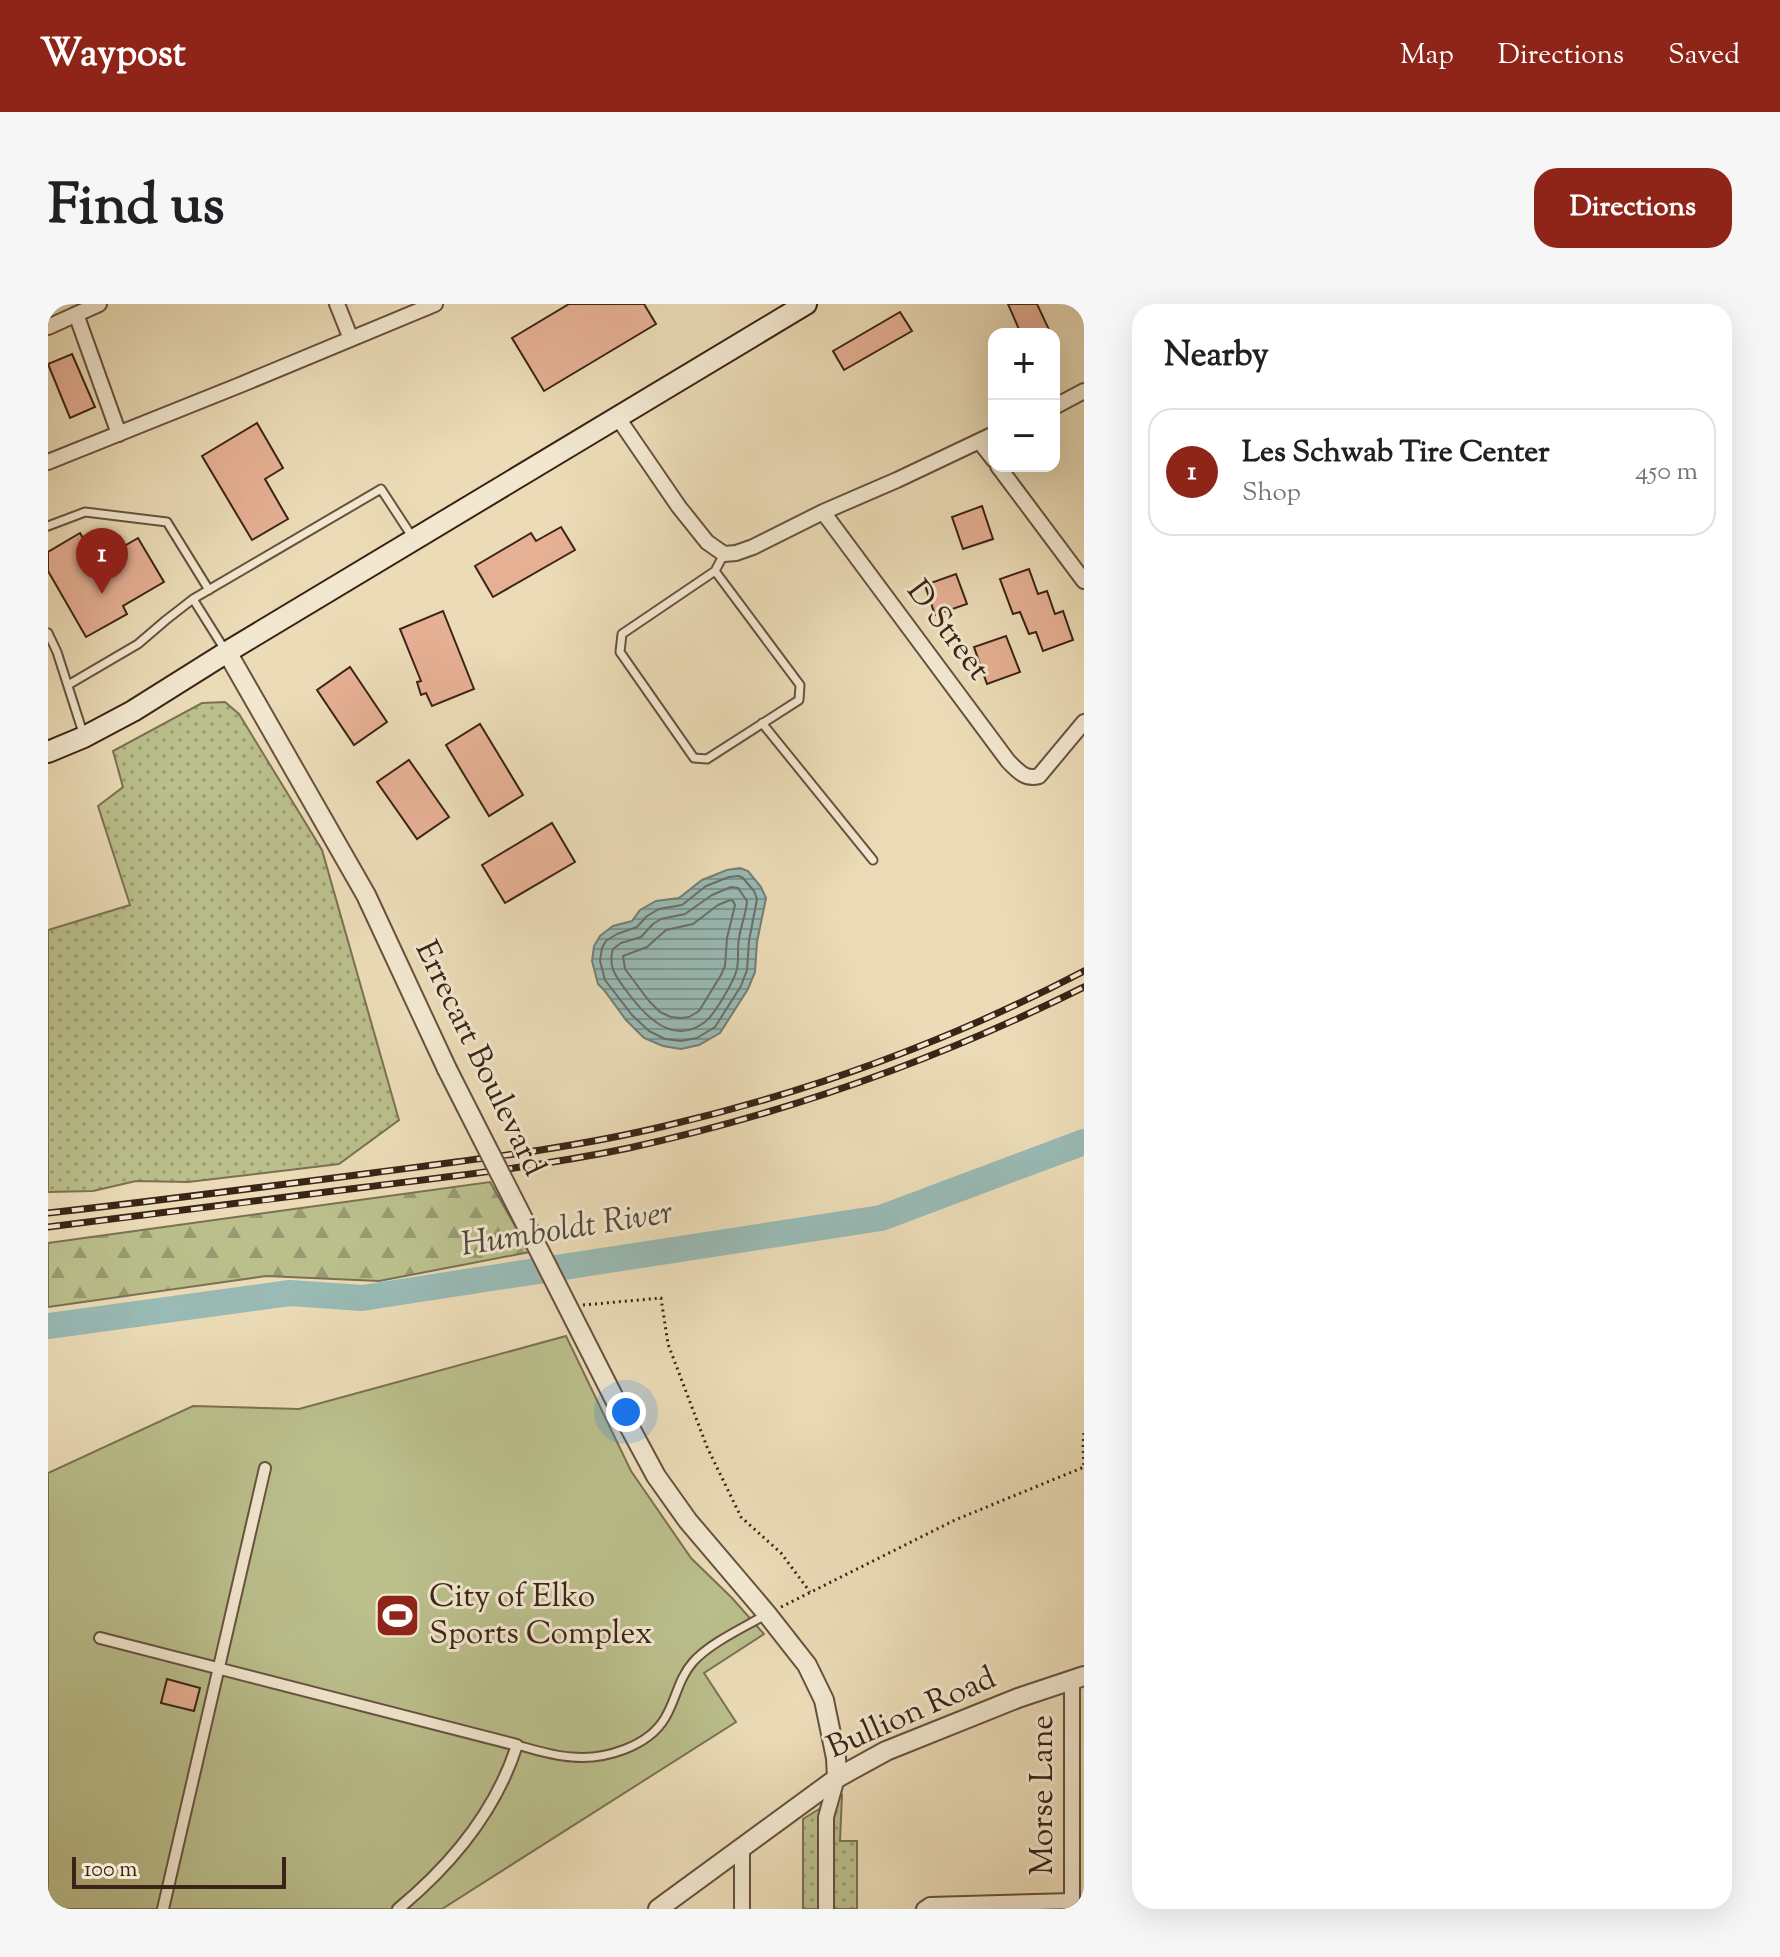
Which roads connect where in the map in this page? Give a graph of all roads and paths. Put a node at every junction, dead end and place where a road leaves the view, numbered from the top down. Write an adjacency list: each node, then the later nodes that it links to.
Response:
1 (99, 304): 5 (street)
2 (337, 304): 7 (street)
3 (435, 304): 7 (street)
4 (806, 304): 10 (main road)
5 (76, 314): 6 (street); 11 (street)
6 (48, 327)
7 (351, 339): 11 (street)
8 (1084, 391): 9 (street)
9 (1060, 404)
10 (618, 418): 19 (main road); 20 (street)
11 (119, 434): 15 (street)
12 (988, 437): 13 (street)
13 (979, 441): 14 (street); 17 (street)
14 (988, 452)
15 (48, 462)
16 (1002, 472): 22 (street)
17 (823, 512): 20 (street); 28 (street, D Street)
18 (48, 526): 23 (lane)
19 (415, 540): 23 (lane); 26 (main road)
20 (724, 554): 21 (lane)
21 (715, 571): 29 (lane); 29 (lane)
22 (1084, 581)
23 (209, 590): 24 (lane)
24 (193, 599): 26 (lane); 27 (lane)
25 (48, 633): 27 (lane)
26 (227, 652): 30 (main road); 33 (street, Errecart Boulevard, bridge)
27 (68, 685): 30 (lane)
28 (1084, 722)
29 (762, 723): 32 (lane)
30 (84, 737): 31 (main road)
31 (48, 752)
32 (873, 860)
33 (568, 1307): 37 (path); 38 (street, Errecart Boulevard, bridge)
34 (1084, 1432): 35 (path)
35 (1084, 1467): 37 (path)
36 (265, 1468): 40 (street)
37 (810, 1592): 38 (path)
38 (767, 1614): 42 (lane); 43 (street, Errecart Boulevard)
39 (100, 1638): 40 (street)
40 (218, 1668): 42 (street); 47 (street)
41 (1078, 1678): 43 (street, Bullion Road); 44 (street, Morse Lane)
42 (517, 1745): 48 (street)
43 (837, 1778): 45 (street, Bullion Road); 51 (street)
44 (1078, 1794): 46 (street, Morse Lane)
45 (742, 1848): 49 (street, Bullion Road); 50 (street)
46 (1072, 1905): 52 (street)
47 (163, 1909)
48 (398, 1909)
49 (658, 1909)
50 (742, 1909)
51 (826, 1909)
52 (924, 1909)

